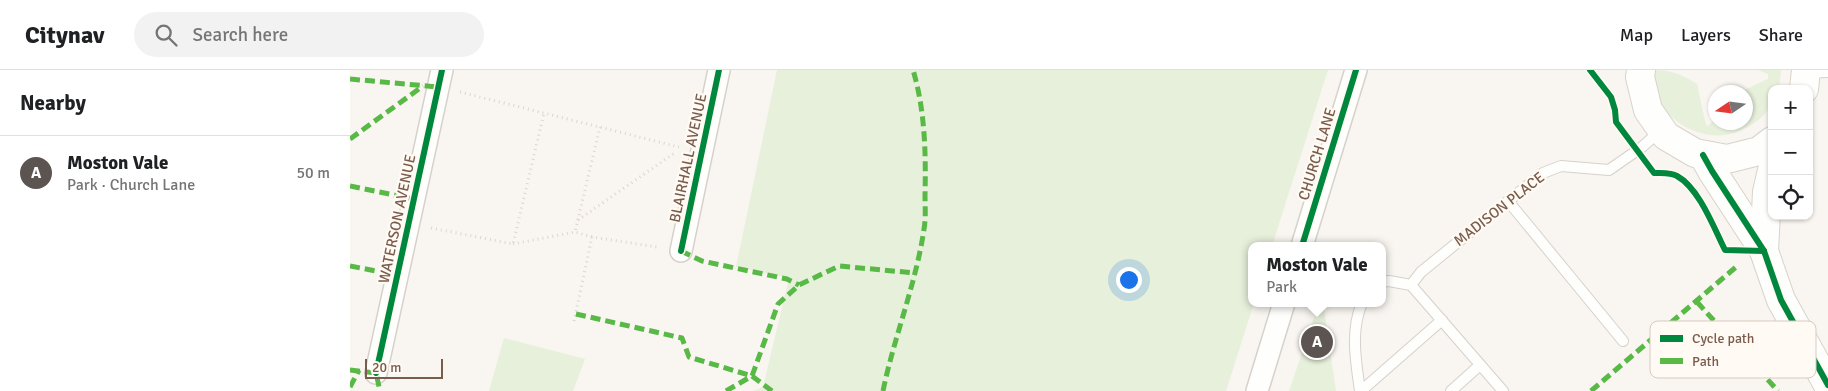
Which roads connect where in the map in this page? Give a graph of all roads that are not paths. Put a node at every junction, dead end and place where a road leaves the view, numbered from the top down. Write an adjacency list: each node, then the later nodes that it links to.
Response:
1 (719, 70): 13 (street, BLAIRHALL AVENUE)
2 (1356, 70): 12 (street, CHURCH LANE)
3 (1624, 70): 6 (street)
4 (1641, 70): 6 (street)
5 (440, 79): 24 (street, WATERSON AVENUE)
6 (1645, 97): 7 (street)
7 (1662, 129): 9 (street); 11 (lane, MADISON PLACE)
8 (1768, 144): 9 (street)
9 (1703, 155): 14 (street)
10 (1771, 175): 14 (street)
11 (1508, 201): 16 (lane, MADISON PLACE); 21 (lane)
12 (1303, 242)
13 (681, 250)
14 (1764, 251): 20 (street)
15 (1386, 281): 16 (lane)
16 (1411, 285): 19 (lane)
17 (1283, 307): 26 (street)
18 (1360, 307): 27 (lane)
19 (1442, 320): 23 (lane); 27 (lane)
20 (1793, 321)
21 (1623, 342)
22 (1816, 363): 25 (street)
23 (1480, 365): 28 (lane); 29 (lane)
24 (376, 373)
25 (1828, 385)
26 (1257, 391)
27 (1361, 391)
28 (1451, 391)
29 (1503, 391)

